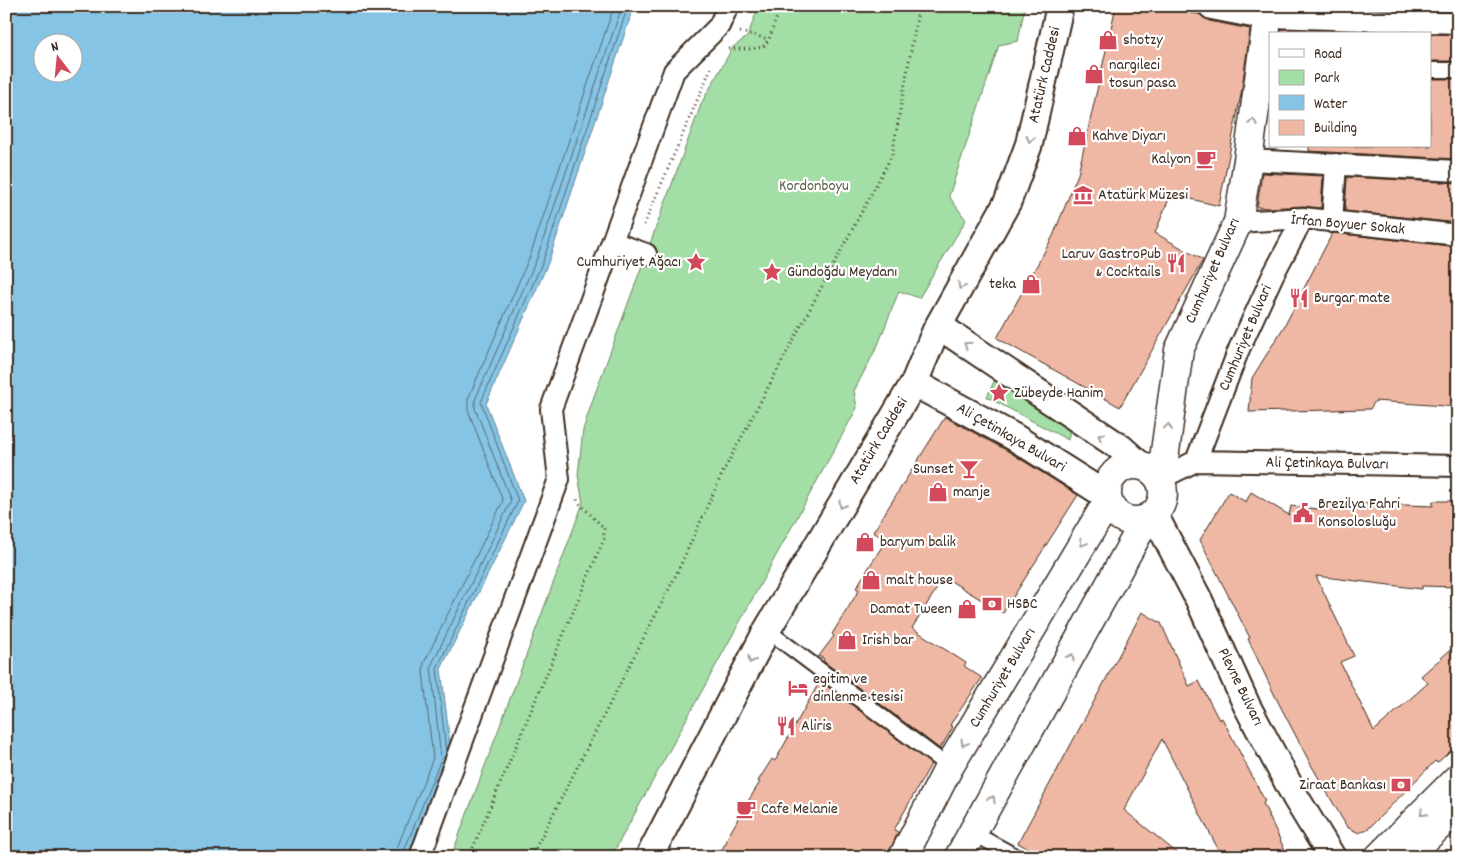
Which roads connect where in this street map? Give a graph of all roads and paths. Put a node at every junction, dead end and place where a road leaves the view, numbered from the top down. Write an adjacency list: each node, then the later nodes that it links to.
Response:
1 (728, 6): 9 (street)
2 (781, 6): 9 (path)
3 (919, 6): 38 (path)
4 (1060, 6): 22 (street, Atatürk Caddesi, one-way to 22)
5 (1212, 6): 6 (street)
6 (1268, 12): 7 (street); 10 (street, Cumhuriyet Bulvarı)
7 (1422, 14): 8 (street)
8 (1458, 22)
9 (718, 26): 20 (street)
10 (1265, 70): 13 (street, Cumhuriyet Bulvarı, one-way to 10)
11 (1432, 70): 12 (lane)
12 (1458, 70)
13 (1248, 160): 14 (street); 17 (street, Cumhuriyet Bulvarı)
14 (1336, 164): 15 (street); 18 (street)
15 (1458, 170)
16 (1303, 218): 17 (street, İrfan Boyuer Sokak); 18 (street, İrfan Boyuer Sokak); 24 (street, Cumhuriyet Bulvari)
17 (1238, 222): 26 (street, Cumhuriyet Bulvarı, one-way to 17)
18 (1332, 222): 19 (street, İrfan Boyuer Sokak)
19 (1458, 235)
20 (612, 242): 21 (street); 27 (street)
21 (646, 254)
22 (939, 326): 23 (street, Atatürk Caddesi); 26 (street, one-way to 22)
23 (914, 383): 28 (street, Ali Çetinkaya Bulvari); 30 (street, Atatürk Caddesi, one-way to 30)
24 (1196, 462): 25 (street, Ali Çetinkaya Bulvarı); 26 (street)
25 (1458, 466)
26 (1152, 473): 28 (street); 29 (street)
27 (559, 479): 36 (street); 37 (path)
28 (1107, 499): 29 (street); 31 (street, Cumhuriyet Bulvarı, one-way to 31)
29 (1150, 517): 33 (street, Plevne Bulvarı); 35 (street, one-way to 29)
30 (767, 630): 31 (lane); 39 (street, Atatürk Caddesi, one-way to 39)
31 (949, 767): 40 (street, Cumhuriyet Bulvarı)
32 (1458, 778): 45 (street, one-way to 45)
33 (1296, 798): 43 (street); 44 (street, Plevne Bulvarı)
34 (1458, 808): 46 (street)
35 (973, 833): 41 (street); 42 (lane)
36 (420, 857)
37 (469, 857)
38 (531, 857)
39 (649, 857)
40 (903, 857)
41 (959, 857)
42 (1017, 857)
43 (1313, 857)
44 (1332, 857)
45 (1379, 857)
46 (1406, 857)

